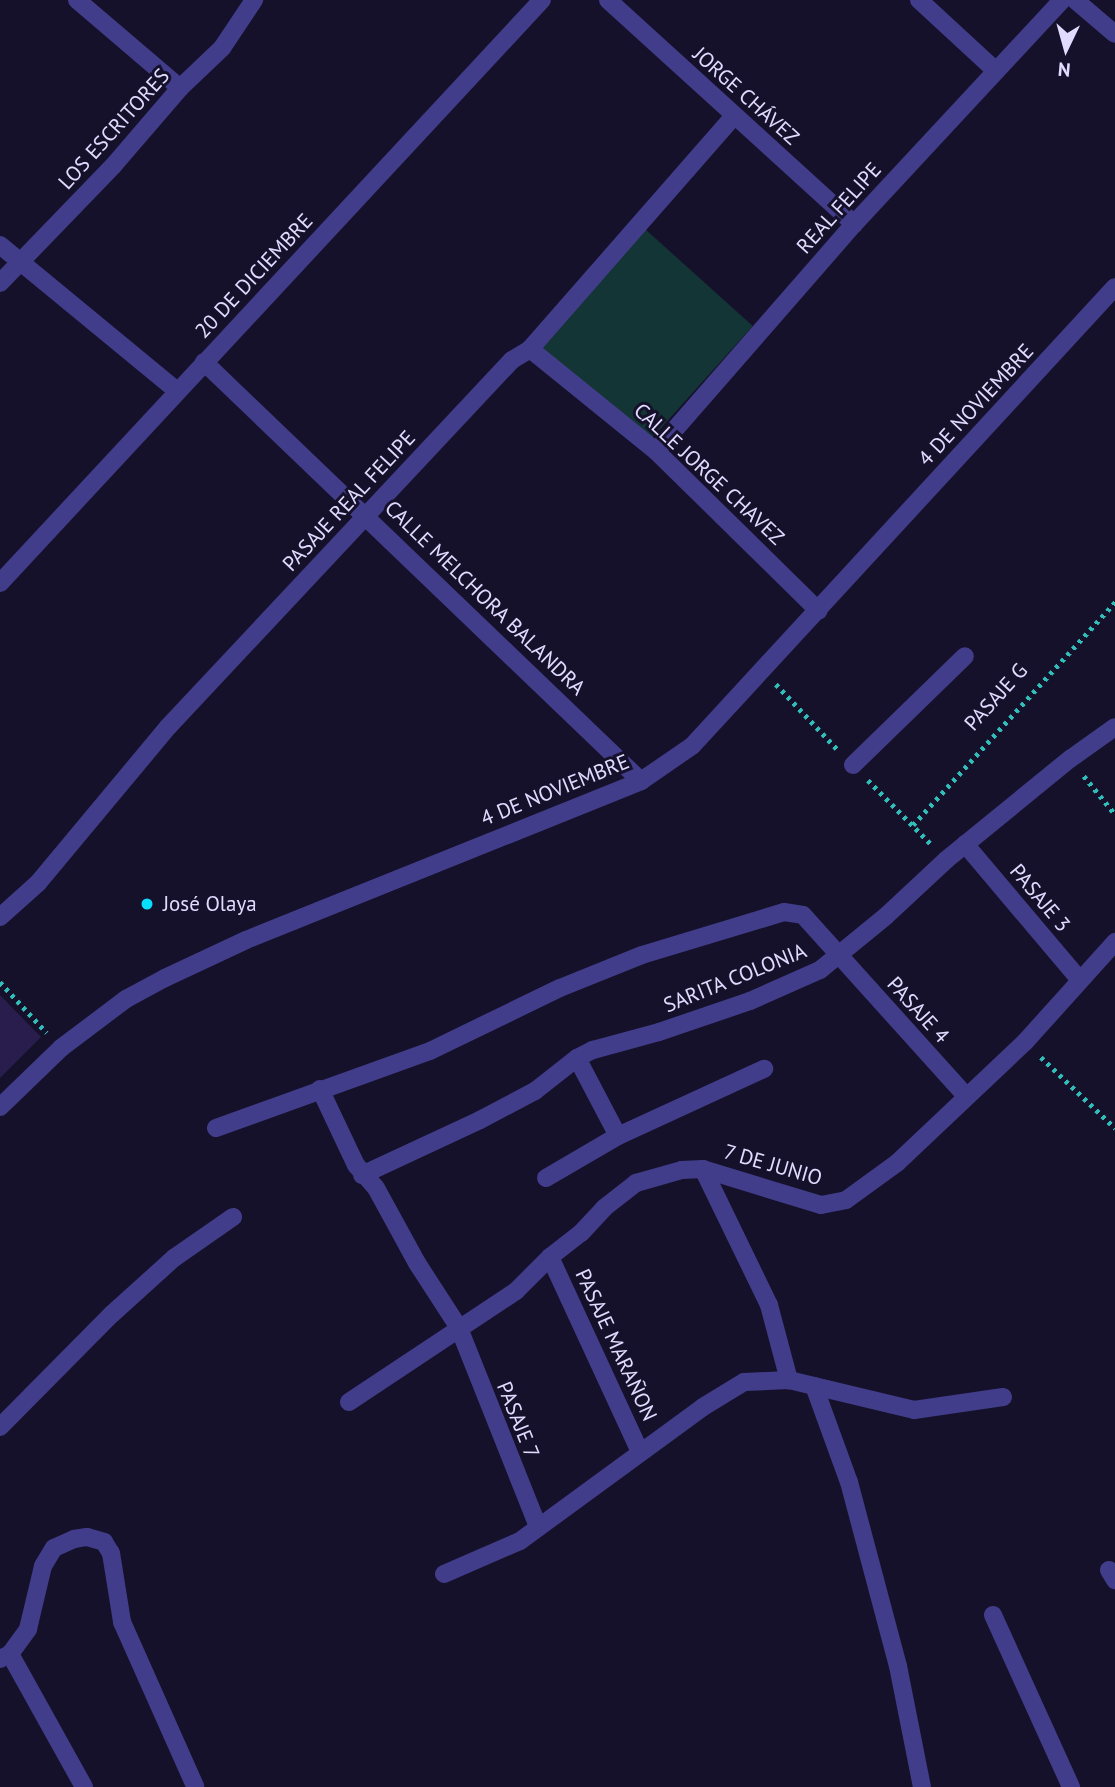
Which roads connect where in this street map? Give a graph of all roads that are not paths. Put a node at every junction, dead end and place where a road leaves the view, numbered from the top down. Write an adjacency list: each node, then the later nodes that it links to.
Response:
1 (77, 0): 10 (street)
2 (254, 0): 10 (street, LOS ESCRITORES)
3 (542, 0): 18 (street, 20 DE DICIEMBRE)
4 (608, 0): 11 (street, JORGE CHÁVEZ)
5 (919, 0): 9 (street)
6 (1062, 0): 9 (street, REAL FELIPE)
7 (1076, 0): 8 (street)
8 (1115, 34)
9 (996, 71): 12 (street, REAL FELIPE)
10 (180, 88): 14 (street, LOS ESCRITORES)
11 (733, 117): 12 (street, JORGE CHÁVEZ); 17 (street, PASAJE REAL FELIPE)
12 (854, 224): 20 (street, REAL FELIPE)
13 (0, 245): 14 (street)
14 (20, 264): 15 (street, LOS ESCRITORES); 19 (street)
15 (0, 283)
16 (1115, 287): 23 (street, 4 DE NOVIEMBRE)
17 (530, 349): 20 (street, CALLE JORGE CHAVEZ); 21 (street, PASAJE REAL FELIPE)
18 (204, 362): 19 (street, 20 DE DICIEMBRE); 21 (street, CALLE MELCHORA BALANDRA)
19 (177, 391): 22 (street, 20 DE DICIEMBRE)
20 (656, 451): 23 (street, CALLE JORGE CHAVEZ)
21 (366, 515): 27 (street, CALLE MELCHORA BALANDRA); 29 (street, PASAJE REAL FELIPE)
22 (0, 583)
23 (819, 611): 27 (street, 4 DE NOVIEMBRE)
24 (965, 656): 26 (street)
25 (1115, 727): 28 (street, SARITA COLONIA)
26 (853, 765)
27 (641, 781): 37 (street, 4 DE NOVIEMBRE)
28 (965, 844): 31 (street, SARITA COLONIA); 32 (street, PASAJE 3)
29 (0, 917)
30 (1115, 942): 32 (street, 7 DE JUNIO)
31 (838, 956): 33 (street, SARITA COLONIA); 35 (street, PASAJE 4); 36 (street, PASAJE 4)
32 (1080, 980): 36 (street, 7 DE JUNIO)
33 (577, 1058): 39 (street); 41 (street, SARITA COLONIA)
34 (764, 1069): 39 (street)
35 (320, 1089): 38 (street, PASAJE 4); 41 (street, PASAJE 7)
36 (965, 1095): 40 (street, 7 DE JUNIO)
37 (0, 1107)
38 (216, 1128)
39 (618, 1136): 42 (street)
40 (703, 1169): 44 (street, 7 DE JUNIO); 46 (street)
41 (362, 1175): 45 (street, PASAJE 7)
42 (546, 1178)
43 (233, 1217): 50 (street)
44 (550, 1257): 45 (street, 7 DE JUNIO); 51 (street, PASAJE MARAÑON)
45 (458, 1328): 49 (street, 7 DE JUNIO); 52 (street, PASAJE 7)
46 (789, 1380): 47 (street); 51 (street)
47 (814, 1386): 48 (street); 58 (street)
48 (1003, 1397)
49 (349, 1402)
50 (0, 1427)
51 (640, 1452): 52 (street)
52 (538, 1527): 53 (street)
53 (444, 1574)
54 (993, 1615): 59 (street)
55 (5, 1656): 56 (street); 57 (street)
56 (195, 1786)
57 (84, 1787)
58 (922, 1787)
59 (1071, 1787)

